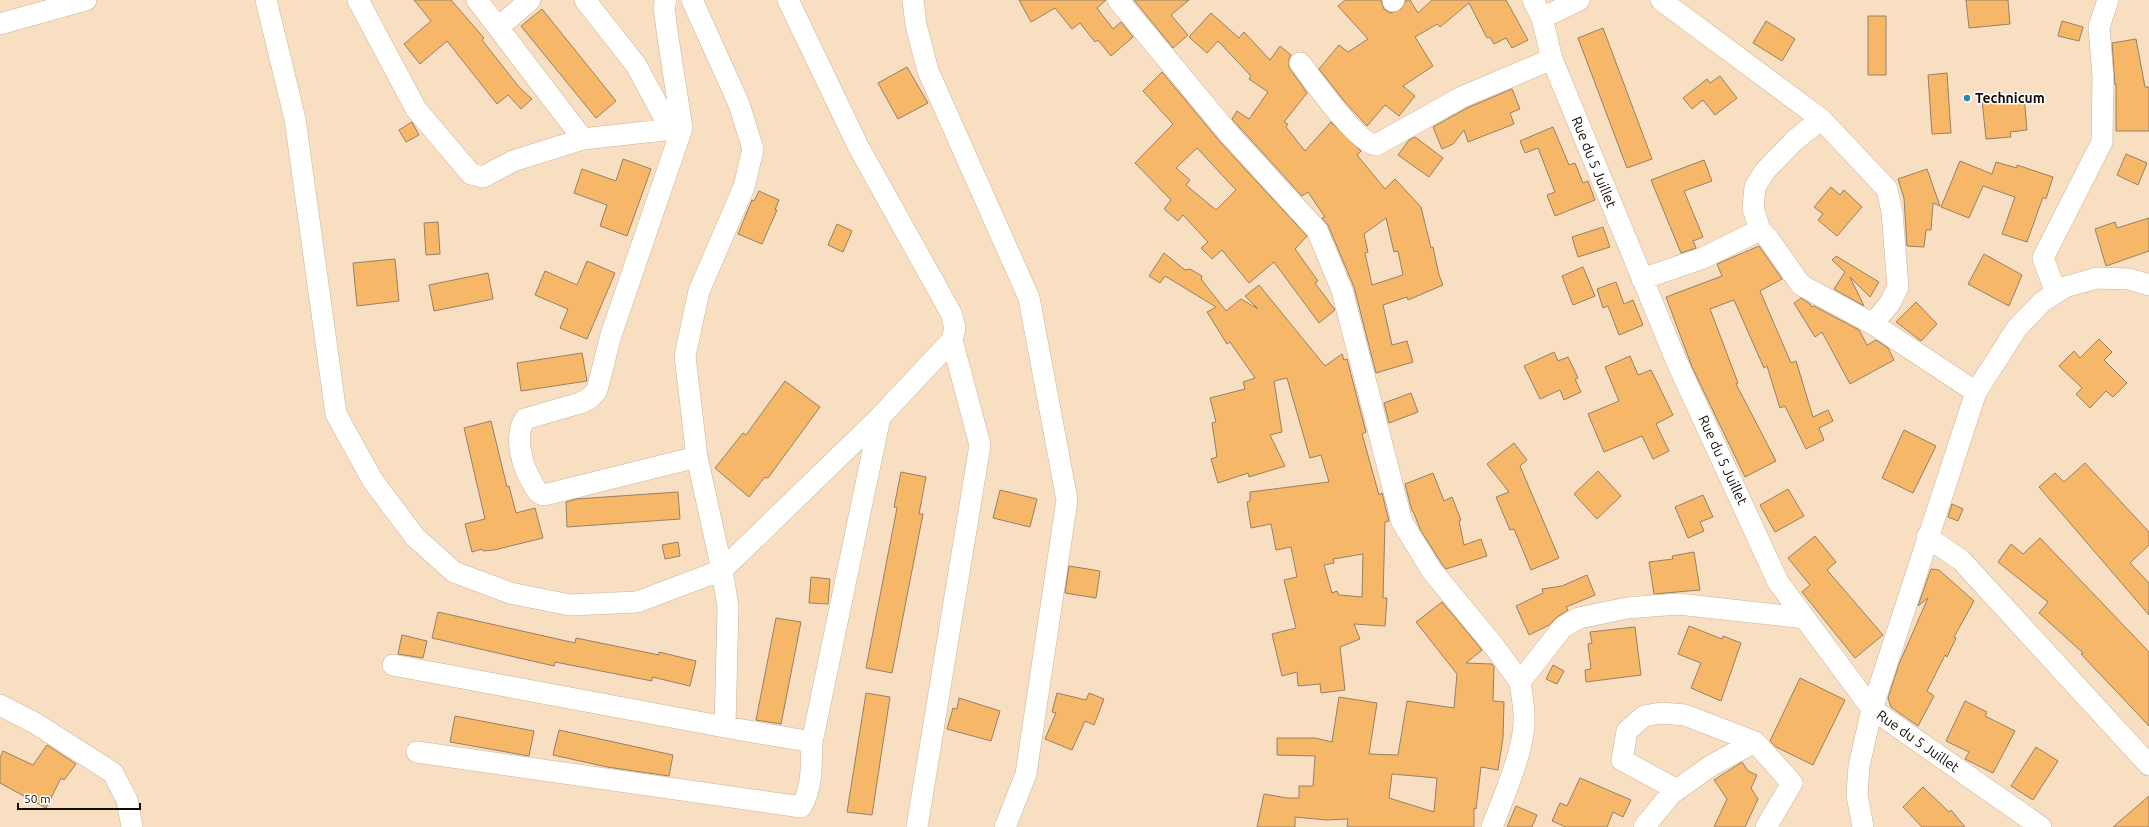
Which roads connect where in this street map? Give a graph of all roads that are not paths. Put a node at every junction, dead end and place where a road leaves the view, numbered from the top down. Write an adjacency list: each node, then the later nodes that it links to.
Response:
1 (86, 0): 17 (street)
2 (266, 0): 34 (street)
3 (358, 0): 23 (street)
4 (478, 0): 18 (street)
5 (530, 0): 18 (street)
6 (585, 0): 22 (street)
7 (666, 0): 22 (street)
8 (692, 0): 32 (street)
9 (788, 0): 29 (street)
10 (913, 0): 48 (street)
11 (1118, 0): 37 (street)
12 (1532, 0): 16 (street, Rue du 5 Juillet)
13 (1579, 0): 16 (street)
14 (1661, 0): 21 (street)
15 (2108, 0): 27 (street)
16 (1542, 18): 19 (street, Rue du 5 Juillet)
17 (0, 24)
18 (500, 27): 23 (street)
19 (1552, 59): 20 (street); 25 (street, Rue du 5 Juillet)
20 (1300, 63)
21 (1821, 119): 24 (street); 28 (street)
22 (676, 129): 23 (street); 32 (street)
23 (583, 139)
24 (1760, 230): 25 (street); 28 (street)
25 (1642, 279): 35 (street, Rue du 5 Juillet)
26 (2149, 285): 27 (street)
27 (2056, 293): 30 (street)
28 (1873, 324): 30 (street)
29 (952, 340): 31 (street); 47 (street)
30 (1976, 392): 33 (street)
31 (880, 416): 34 (street); 41 (street)
32 (697, 458): 34 (street)
33 (1927, 537): 39 (street); 44 (street)
34 (722, 570): 40 (street)
35 (1805, 618): 37 (street); 39 (street, Rue du 5 Juillet)
36 (393, 665): 40 (street)
37 (1520, 682): 49 (street)
38 (0, 705): 46 (street)
39 (1872, 709): 52 (street); 53 (street, Rue du 5 Juillet)
40 (725, 727): 41 (street)
41 (812, 742): 43 (street)
42 (1755, 742): 45 (street); 45 (street); 51 (street)
43 (417, 752)
44 (2149, 765)
45 (1677, 790): 50 (street)
46 (132, 827)
47 (917, 827)
48 (1005, 827)
49 (1492, 827)
50 (1644, 827)
51 (1766, 827)
52 (1863, 827)
53 (2041, 827)

